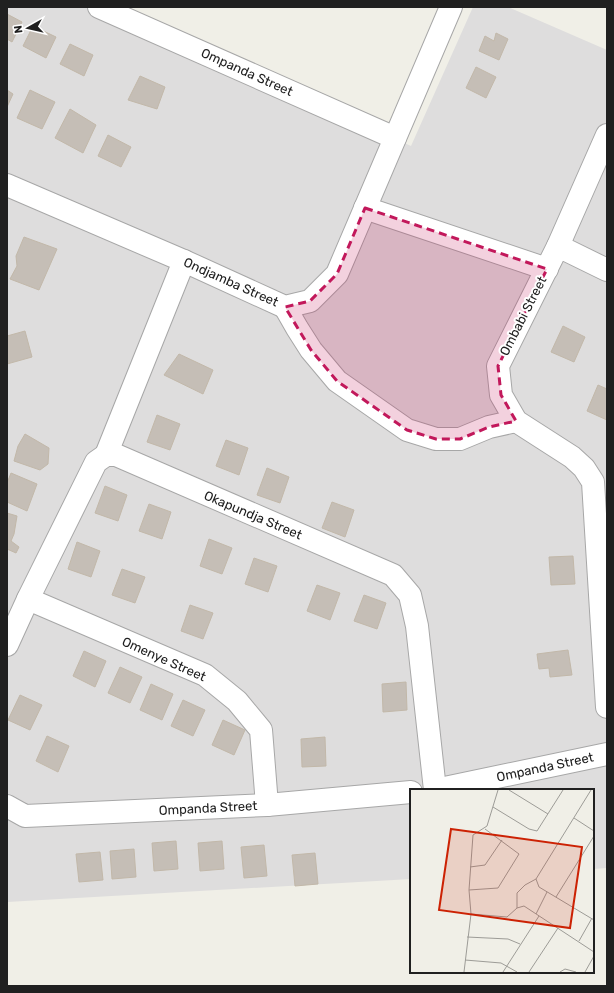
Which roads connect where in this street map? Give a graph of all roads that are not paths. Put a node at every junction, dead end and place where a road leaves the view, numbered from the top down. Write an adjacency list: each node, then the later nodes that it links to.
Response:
1 (100, 7): 4 (street, Ompanda Street)
2 (451, 7): 4 (street, Ondjamba Street)
3 (607, 135): 7 (street, Ombabi Street)
4 (395, 138): 6 (street, Ondjamba Street)
5 (7, 185): 8 (street, Ondjamba Street)
6 (365, 208): 9 (street); 11 (street, Ondjamba Street)
7 (558, 246): 9 (street, Ombabi Street); 10 (street)
8 (184, 261): 11 (street, Ondjamba Street); 13 (street)
9 (547, 269): 12 (street, Ombabi Street)
10 (607, 270)
11 (285, 307): 12 (street)
12 (516, 421): 16 (street, Ombabi Street)
13 (106, 455): 14 (street); 18 (street, Okapundja Street)
14 (28, 599): 15 (street); 21 (street, Omenye Street)
15 (7, 645)
16 (607, 707)
17 (607, 754): 19 (street, Ompanda Street)
18 (435, 789)
19 (440, 789)
20 (410, 792): 21 (street, Ompanda Street)
21 (267, 805): 22 (street, Ompanda Street)
22 (7, 806)

